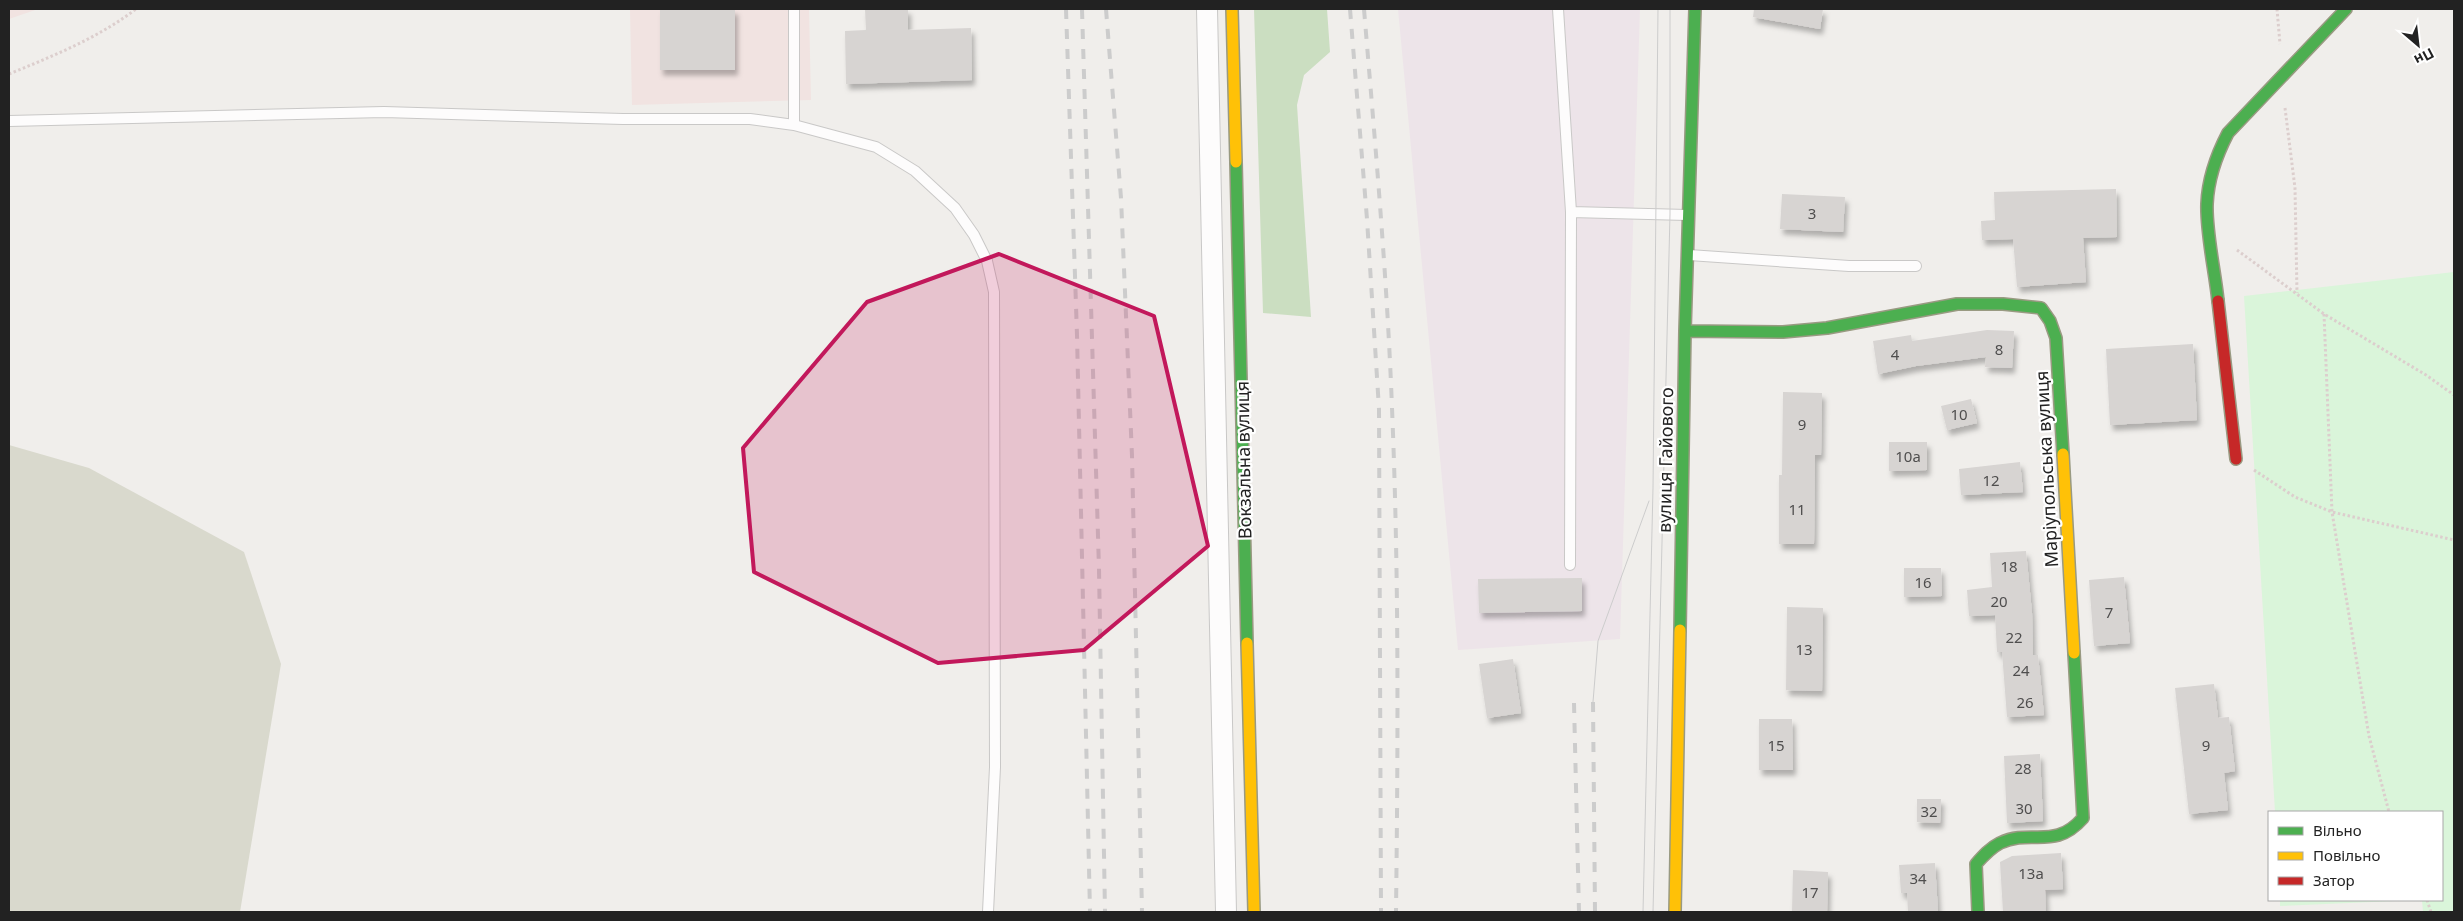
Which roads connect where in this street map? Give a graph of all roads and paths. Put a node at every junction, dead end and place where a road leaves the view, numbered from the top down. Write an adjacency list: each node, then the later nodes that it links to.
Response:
1 (136, 9): 9 (path)
2 (794, 9): 12 (lane)
3 (1208, 9): 28 (street, Вокзальна вулиця)
4 (1232, 9): 29 (street, Вокзальна вулиця)
5 (1558, 9): 13 (lane)
6 (1695, 9): 14 (street, вулиця Гайового)
7 (2277, 9): 10 (path)
8 (2346, 9): 10 (street)
9 (9, 74)
10 (2282, 76): 15 (street); 18 (path)
11 (9, 120): 12 (lane)
12 (794, 125): 27 (lane)
13 (1572, 212): 14 (lane); 25 (lane)
14 (1688, 215): 16 (street, вулиця Гайового)
15 (2212, 232): 18 (path); 22 (street)
16 (1687, 254): 17 (lane); 20 (street, вулиця Гайового)
17 (1916, 266)
18 (2297, 294): 19 (path)
19 (2324, 314): 21 (path); 23 (path)
20 (1685, 331): 30 (street, вулиця Гайового); 31 (street, Маріупольська вулиця)
21 (2454, 394)
22 (2236, 459): 23 (path)
23 (2332, 512): 24 (path); 26 (path)
24 (2454, 540)
25 (1570, 565)
26 (2389, 811)
27 (988, 912)
28 (1226, 912)
29 (1254, 912)
30 (1675, 912)
31 (1978, 912)

